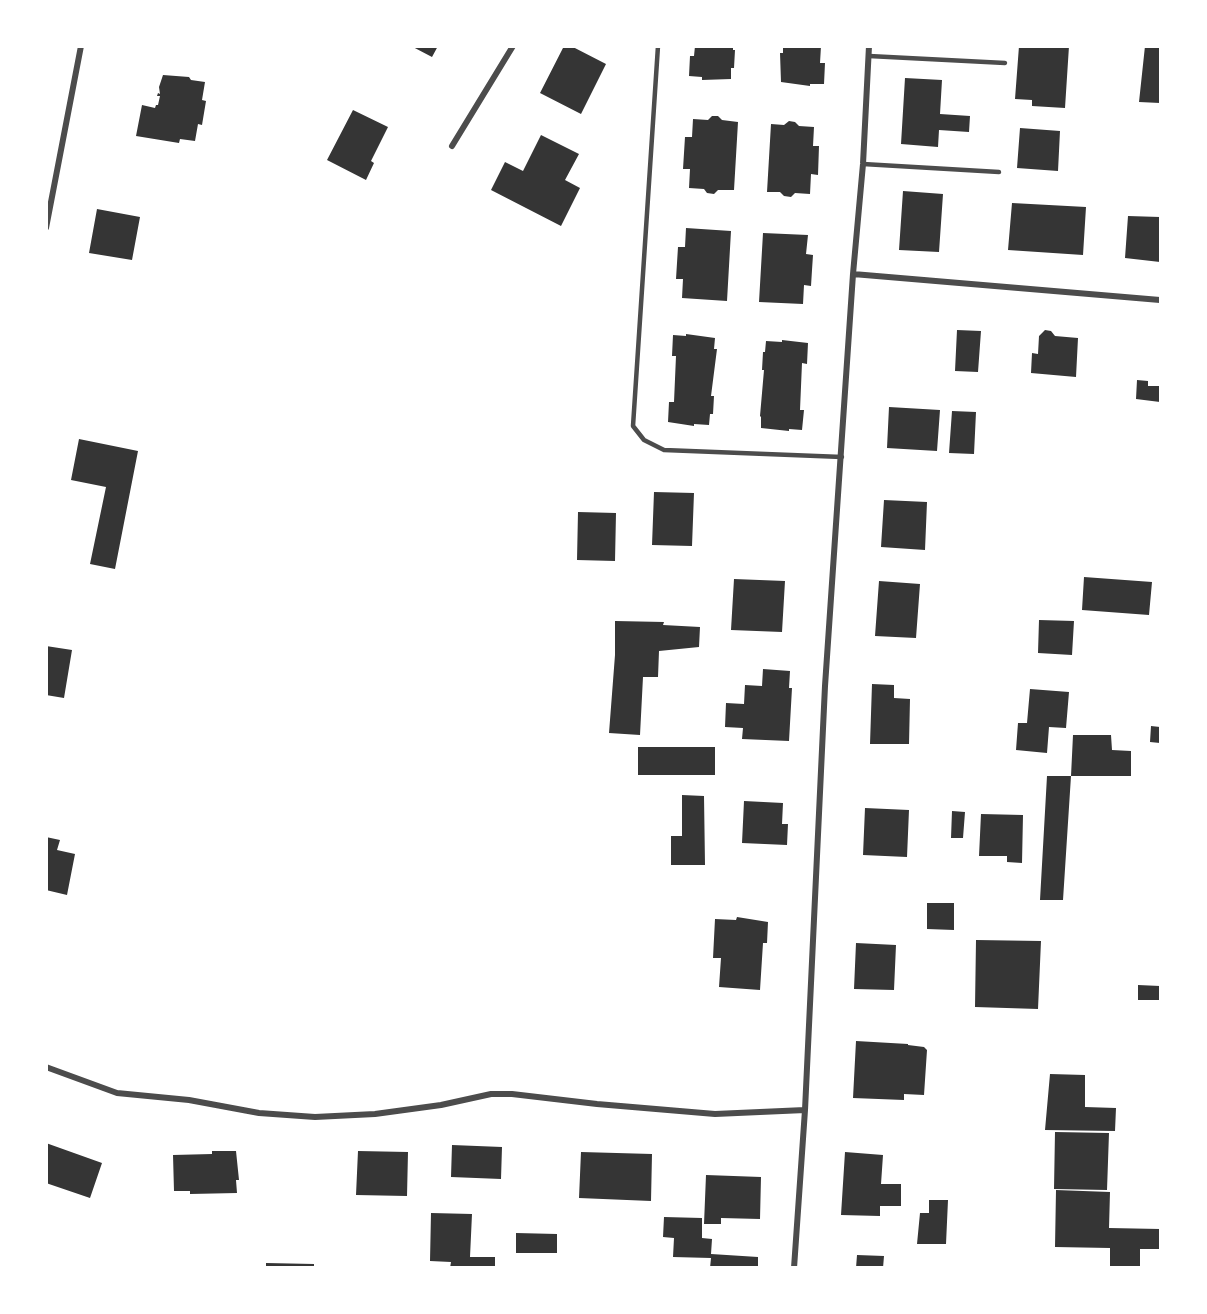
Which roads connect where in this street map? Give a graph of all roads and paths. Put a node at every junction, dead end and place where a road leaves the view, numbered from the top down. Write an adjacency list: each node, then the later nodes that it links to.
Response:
1 (81, 46): 10 (street)
2 (513, 46): 7 (street)
3 (658, 46): 13 (lane)
4 (869, 46): 5 (street)
5 (869, 56): 6 (lane); 8 (street)
6 (1005, 63)
7 (452, 146)
8 (863, 164): 9 (lane); 11 (street)
9 (999, 172)
10 (46, 228)
11 (853, 274): 12 (street); 13 (street)
12 (1161, 300)
13 (842, 457): 15 (street)
14 (46, 1067): 15 (street)
15 (805, 1110): 16 (street)
16 (794, 1268)

